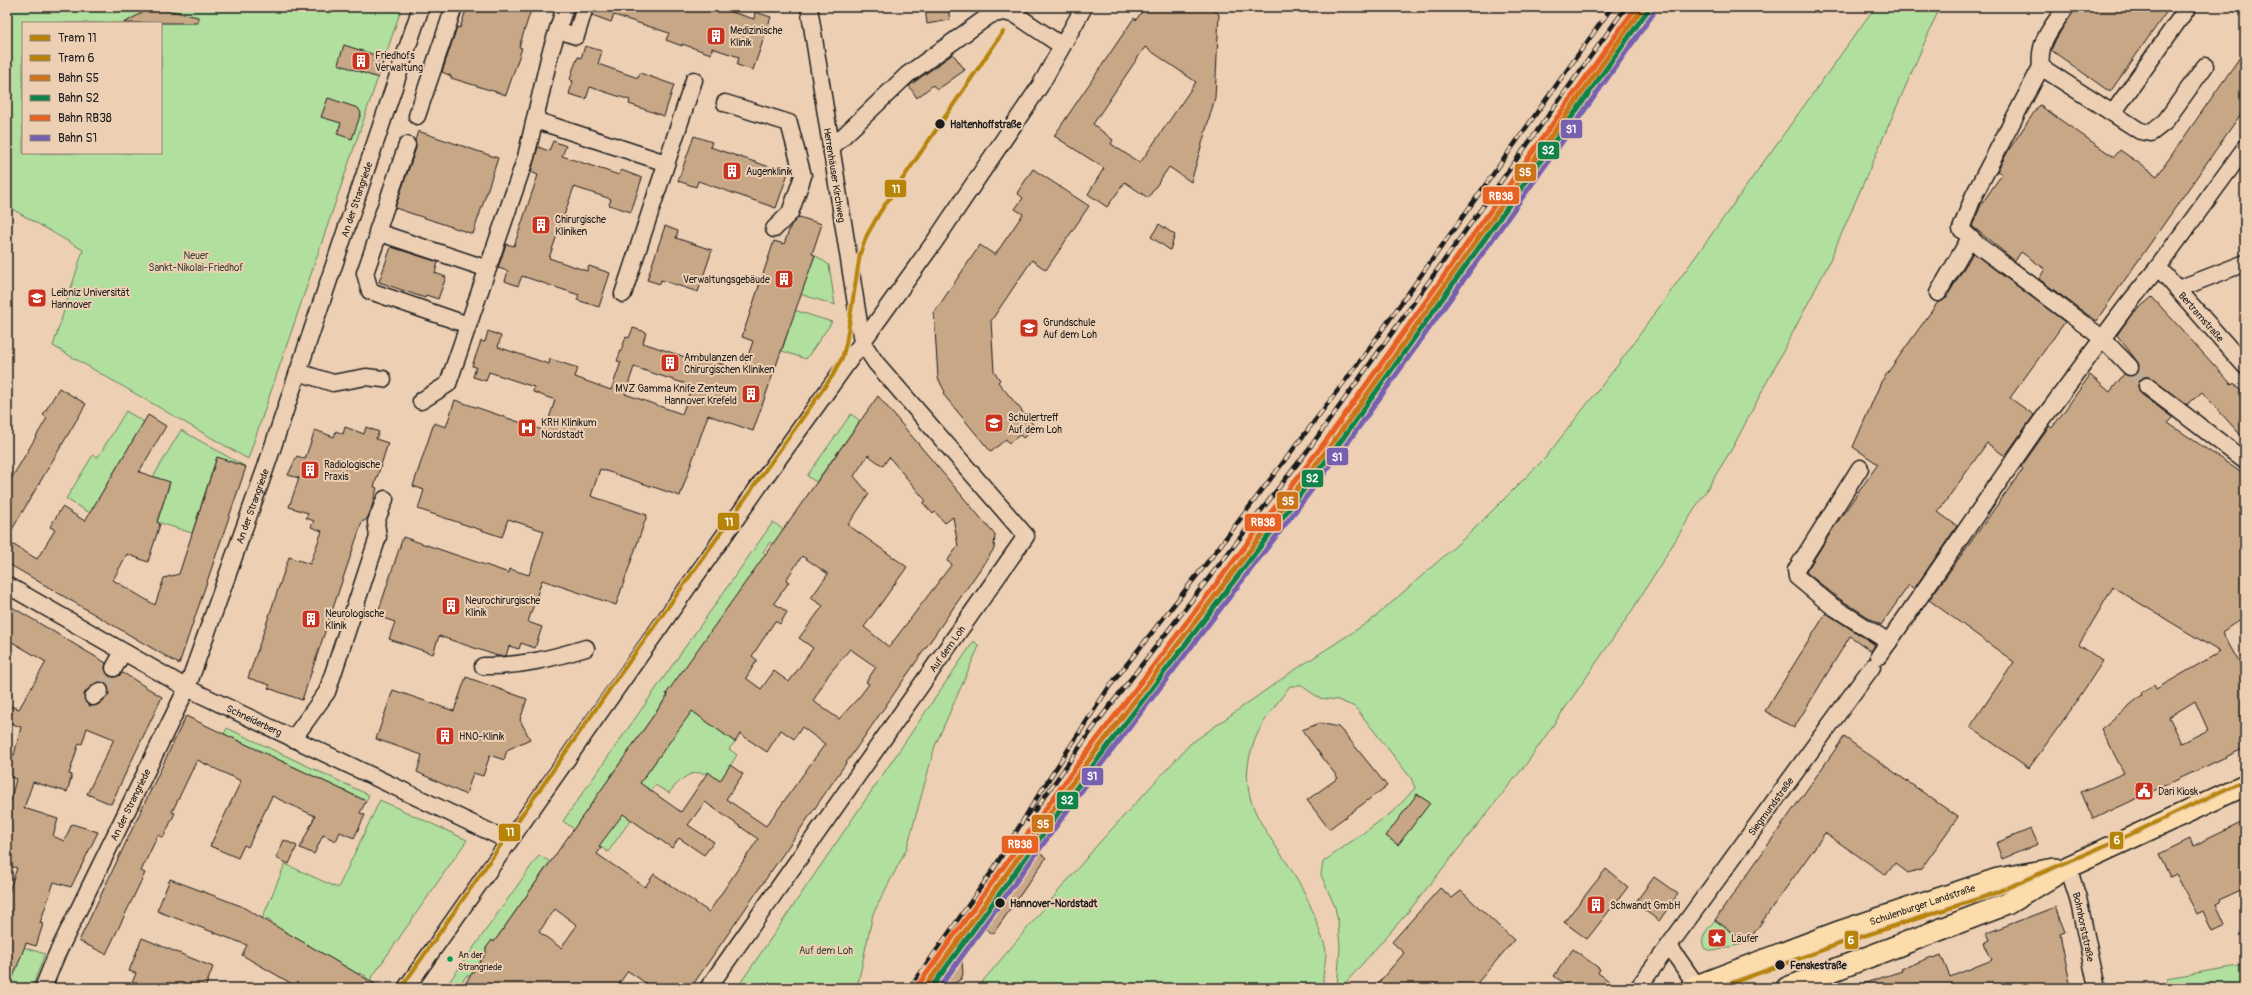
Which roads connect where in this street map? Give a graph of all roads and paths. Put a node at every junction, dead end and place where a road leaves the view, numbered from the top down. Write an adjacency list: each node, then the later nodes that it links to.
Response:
1 (421, 7): 36 (street, An der Strangriede)
2 (454, 7): 16 (street)
3 (565, 7): 9 (street)
4 (586, 7): 9 (street)
5 (810, 7): 19 (street, Herrenhäuser Kirchweg)
6 (1084, 7): 10 (street)
7 (2066, 7): 12 (street)
8 (2188, 7): 15 (street)
9 (558, 30): 17 (street)
10 (1062, 46): 19 (street); 33 (street)
11 (2205, 66): 15 (street)
12 (2042, 67): 15 (street); 24 (street)
13 (694, 80): 21 (street)
14 (725, 103): 22 (street)
15 (2112, 113)
16 (417, 116)
17 (535, 120): 21 (street); 27 (street)
18 (407, 145): 23 (street)
19 (831, 148): 33 (street, Herrenhäuser Kirchweg)
20 (2245, 148): 26 (street, Siegmundstraße)
21 (666, 164): 30 (street)
22 (774, 229)
23 (379, 233): 27 (street); 31 (street)
24 (1970, 238): 29 (street); 32 (street)
25 (2245, 263): 28 (street)
26 (2158, 267): 28 (street, Bertramstraße); 32 (street, Siegmundstraße)
27 (488, 269): 31 (street)
28 (2178, 289): 34 (street, Bertramstraße)
29 (1938, 293)
30 (623, 294)
31 (468, 326): 39 (street)
32 (2102, 338): 35 (street); 44 (street, Siegmundstraße)
33 (862, 342): 52 (street); 58 (street, Auf dem Loh)
34 (2245, 366)
35 (2130, 367)
36 (298, 372): 37 (street); 49 (street, An der Strangriede)
37 (382, 379)
38 (2147, 386): 40 (street)
39 (421, 401)
40 (2245, 461)
41 (1860, 468): 44 (street)
42 (385, 499): 50 (street)
43 (7, 585): 46 (street, Schneiderberg)
44 (1889, 642): 54 (street, Siegmundstraße)
45 (586, 648): 47 (street)
46 (123, 652): 48 (street); 49 (street, Schneiderberg)
47 (483, 666)
48 (114, 668)
49 (187, 688): 50 (street, Schneiderberg); 56 (street, An der Strangriede)
50 (293, 739): 52 (street, Schneiderberg)
51 (2245, 785): 53 (main road, Schulenburger Landstraße)
52 (509, 841): 57 (street)
53 (2068, 867): 55 (main road, Schulenburger Landstraße); 60 (main road, Schulenburger Landstraße); 61 (street, Bohnhorststraße)
54 (1669, 946): 55 (street); 59 (street, Siegmundstraße)
55 (1694, 987)
56 (43, 988)
57 (406, 988)
58 (708, 988)
59 (1638, 988)
60 (1787, 988)
61 (2097, 988)

